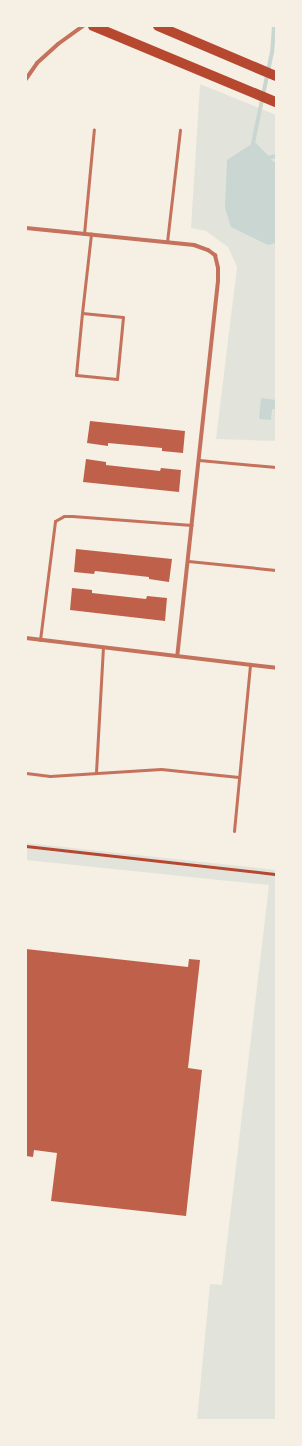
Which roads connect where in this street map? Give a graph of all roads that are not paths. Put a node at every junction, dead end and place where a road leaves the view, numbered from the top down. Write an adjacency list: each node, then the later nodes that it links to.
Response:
1 (83, 26): 5 (street)
2 (93, 26): 6 (main road)
3 (158, 26): 4 (main road)
4 (276, 76)
5 (26, 79)
6 (274, 101)
7 (94, 129): 10 (lane)
8 (180, 130): 12 (lane)
9 (26, 228): 10 (street)
10 (84, 234): 11 (street)
11 (91, 234): 12 (street); 13 (lane)
12 (167, 242): 14 (street)
13 (82, 312): 13 (lane)
14 (199, 460): 15 (lane); 16 (street)
15 (276, 467)
16 (192, 524): 17 (street); 20 (lane)
17 (188, 561): 18 (lane); 22 (street)
18 (276, 570)
19 (26, 638): 20 (street)
20 (40, 640): 21 (street)
21 (103, 647): 22 (street); 25 (lane)
22 (177, 656): 23 (street)
23 (250, 664): 24 (street); 27 (lane)
24 (276, 668)
25 (96, 772): 26 (lane); 27 (lane)
26 (26, 773)
27 (239, 777): 28 (lane)
28 (234, 831)

